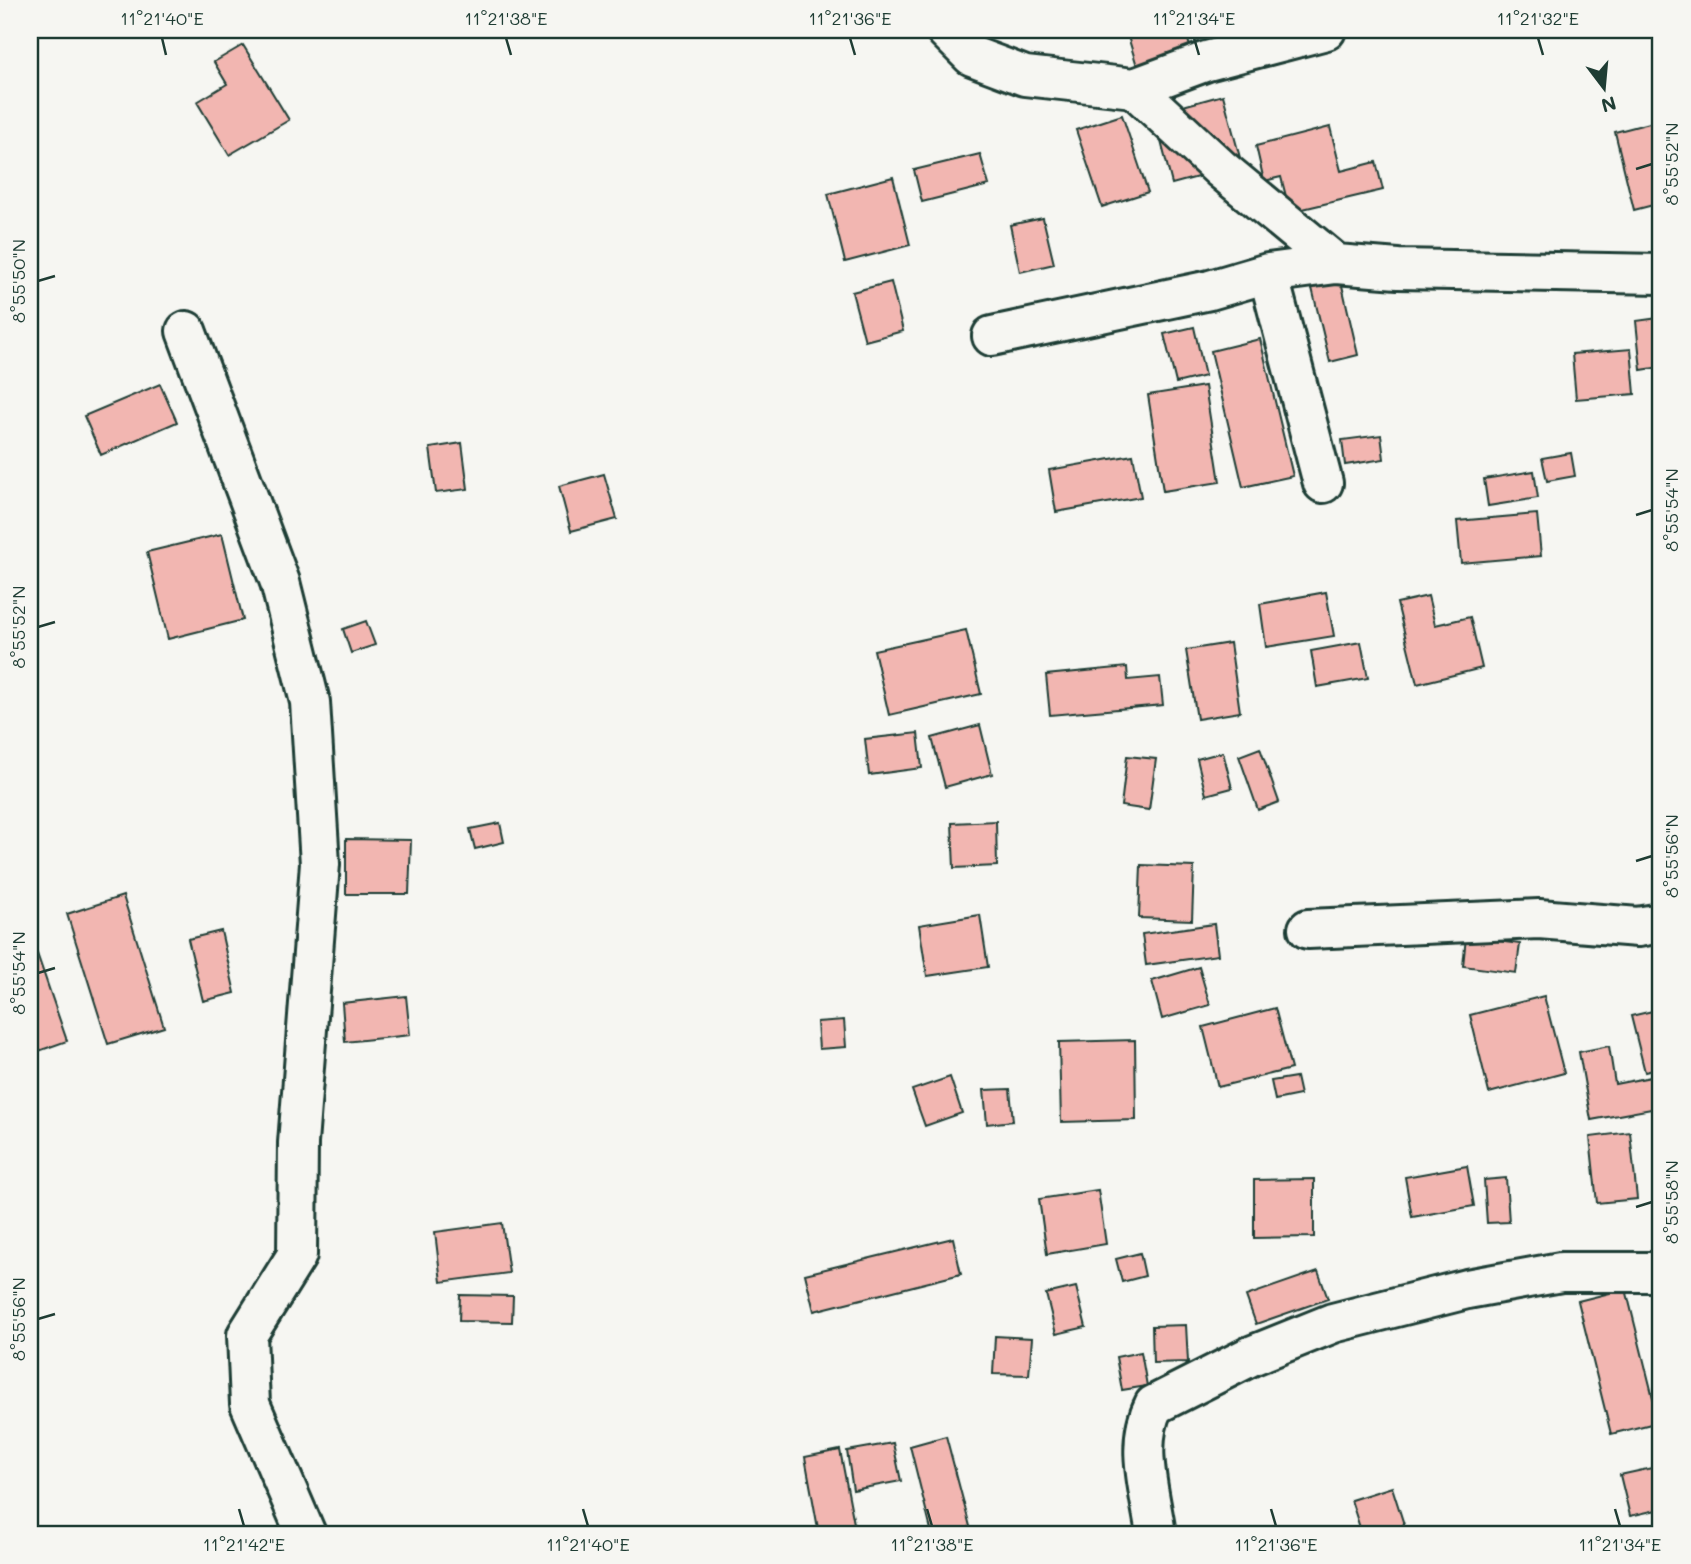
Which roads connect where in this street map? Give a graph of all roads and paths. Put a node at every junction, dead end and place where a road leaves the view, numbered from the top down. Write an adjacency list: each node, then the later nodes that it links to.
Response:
1 (947, 30): 3 (street)
2 (1326, 30): 3 (street)
3 (1135, 88): 4 (street)
4 (1336, 264): 5 (street); 6 (street)
5 (1268, 273): 8 (street); 9 (street)
6 (1661, 275)
7 (186, 331): 13 (street)
8 (992, 336)
9 (1323, 483)
10 (1661, 923): 11 (street)
11 (1308, 929)
12 (1661, 1272): 14 (street)
13 (306, 1534)
14 (1156, 1534)

